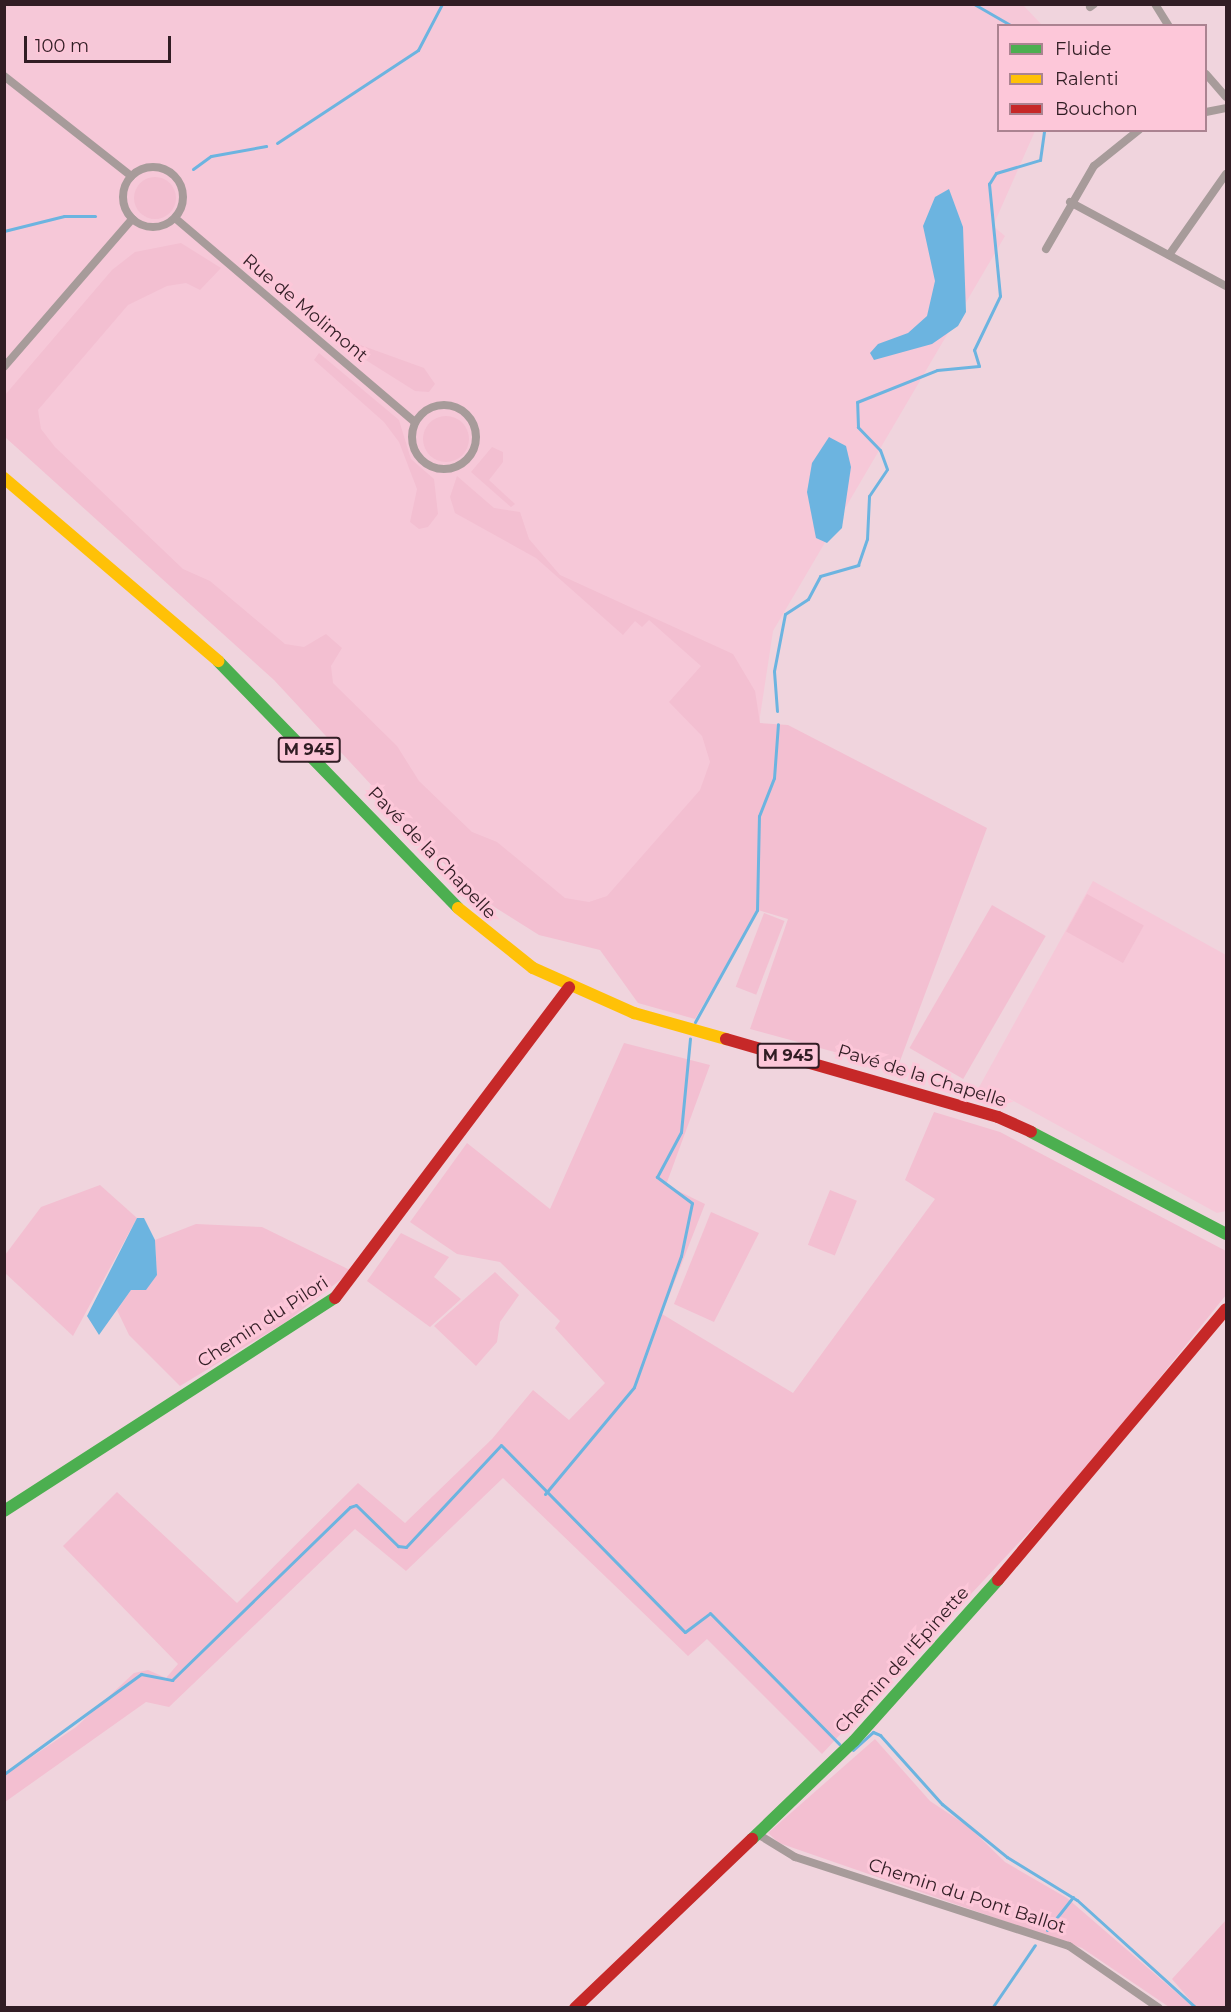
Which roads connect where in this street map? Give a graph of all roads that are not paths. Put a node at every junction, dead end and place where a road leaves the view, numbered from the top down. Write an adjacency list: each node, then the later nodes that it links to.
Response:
1 (1155, 4): 2 (street)
2 (1168, 24)
3 (1207, 75): 5 (street)
4 (4, 76): 10 (street)
5 (1227, 98)
6 (1227, 108): 7 (street)
7 (1207, 112)
8 (1136, 132): 11 (street)
9 (1227, 174): 15 (street)
10 (131, 176): 12 (street); 13 (street)
11 (1070, 202): 14 (street); 15 (street)
12 (175, 218): 13 (street); 18 (street, Rue de Molimont)
13 (132, 219): 17 (street)
14 (1046, 249)
15 (1169, 255): 16 (street)
16 (1227, 286)
17 (4, 365)
18 (415, 422): 18 (street)
19 (4, 469): 21 (street, Pavé de la Chapelle / M 945)
20 (4, 478): 21 (street, Pavé de la Chapelle / M 945)
21 (28, 494): 22 (street, Pavé de la Chapelle / M 945)
22 (569, 987): 23 (street, Pavé de la Chapelle / M 945); 25 (street, Chemin du Pilori)
23 (1227, 1234)
24 (1227, 1309): 26 (street, Chemin de l'Épinette)
25 (4, 1511)
26 (756, 1833): 27 (street, Chemin de l'Épinette); 28 (street, Chemin du Pont Ballot)
27 (575, 2007)
28 (1159, 2007)

